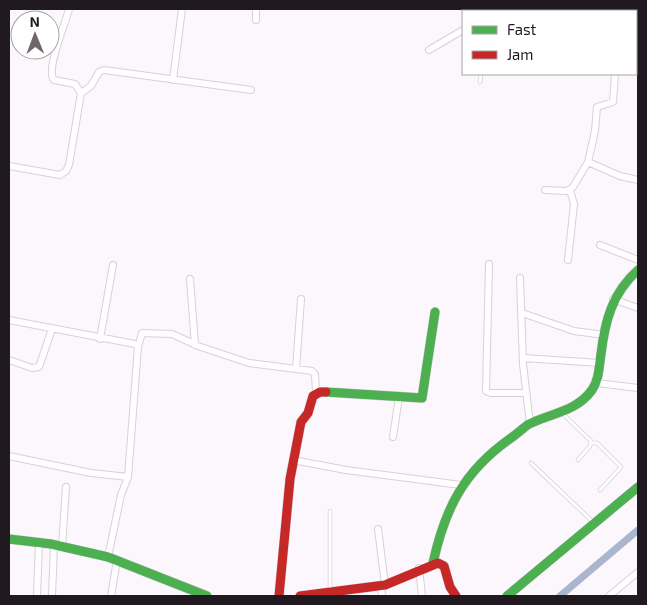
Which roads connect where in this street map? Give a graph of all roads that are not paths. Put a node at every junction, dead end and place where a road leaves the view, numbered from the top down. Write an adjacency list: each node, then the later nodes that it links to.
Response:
1 (69, 9): 12 (street)
2 (182, 9): 9 (street)
3 (256, 9): 4 (street)
4 (256, 20)
5 (462, 31): 6 (street)
6 (429, 50)
7 (481, 75): 10 (lane)
8 (615, 75): 13 (street)
9 (173, 80): 11 (street); 12 (street)
10 (480, 82)
11 (251, 90)
12 (81, 92): 14 (street)
13 (588, 162): 15 (street); 17 (street)
14 (9, 166)
15 (638, 180)
16 (545, 190): 17 (street)
17 (570, 190): 19 (street)
18 (600, 245): 20 (street)
19 (568, 260)
20 (638, 260)
21 (489, 264): 43 (street)
22 (113, 265): 34 (street)
23 (638, 270): 27 (main road)
24 (520, 278): 30 (street)
25 (190, 279): 35 (street)
26 (301, 299): 40 (street)
27 (613, 299): 28 (street); 33 (main road)
28 (638, 308)
29 (434, 312): 45 (main road)
30 (522, 314): 33 (street); 37 (street)
31 (9, 320): 32 (street)
32 (52, 328): 34 (street); 38 (street)
33 (605, 335): 39 (main road)
34 (100, 339): 36 (street)
35 (194, 344): 36 (street); 40 (street)
36 (138, 346): 54 (street)
37 (523, 358): 39 (street); 43 (street)
38 (9, 360)
39 (600, 363): 41 (main road)
40 (296, 369): 44 (street)
41 (597, 384): 42 (street); 46 (main road)
42 (638, 388)
43 (526, 392): 47 (street)
44 (316, 393): 45 (main road); 51 (main road)
45 (400, 397): 48 (street)
46 (562, 413): 47 (main road); 49 (lane)
47 (530, 424): 55 (main road)
48 (393, 437)
49 (591, 443): 52 (lane); 58 (lane)
50 (9, 456): 54 (street)
51 (293, 460): 55 (street); 76 (main road)
52 (578, 460)
53 (531, 463): 60 (lane)
54 (128, 477): 65 (street)
55 (460, 485): 66 (main road)
56 (66, 486): 64 (street)
57 (638, 487): 60 (main road)
58 (600, 490)
59 (330, 511): 70 (lane)
60 (596, 525): 82 (main road)
61 (378, 529): 69 (street)
62 (9, 539): 63 (main road)
63 (39, 543): 64 (main road); 72 (street)
64 (58, 546): 65 (main road); 73 (street)
65 (112, 559): 71 (main road); 74 (street)
66 (433, 563): 67 (main road); 81 (main road)
67 (419, 568): 69 (main road); 80 (street)
68 (638, 572): 83 (street)
69 (383, 585): 70 (main road); 79 (street)
70 (330, 592): 78 (main road)
71 (194, 594): 75 (main road)
72 (37, 596)
73 (52, 596)
74 (111, 596)
75 (207, 596)
76 (279, 596)
77 (300, 596): 78 (main road)
78 (311, 596)
79 (382, 596)
80 (422, 596)
81 (456, 596)
82 (507, 596)
83 (611, 596)

